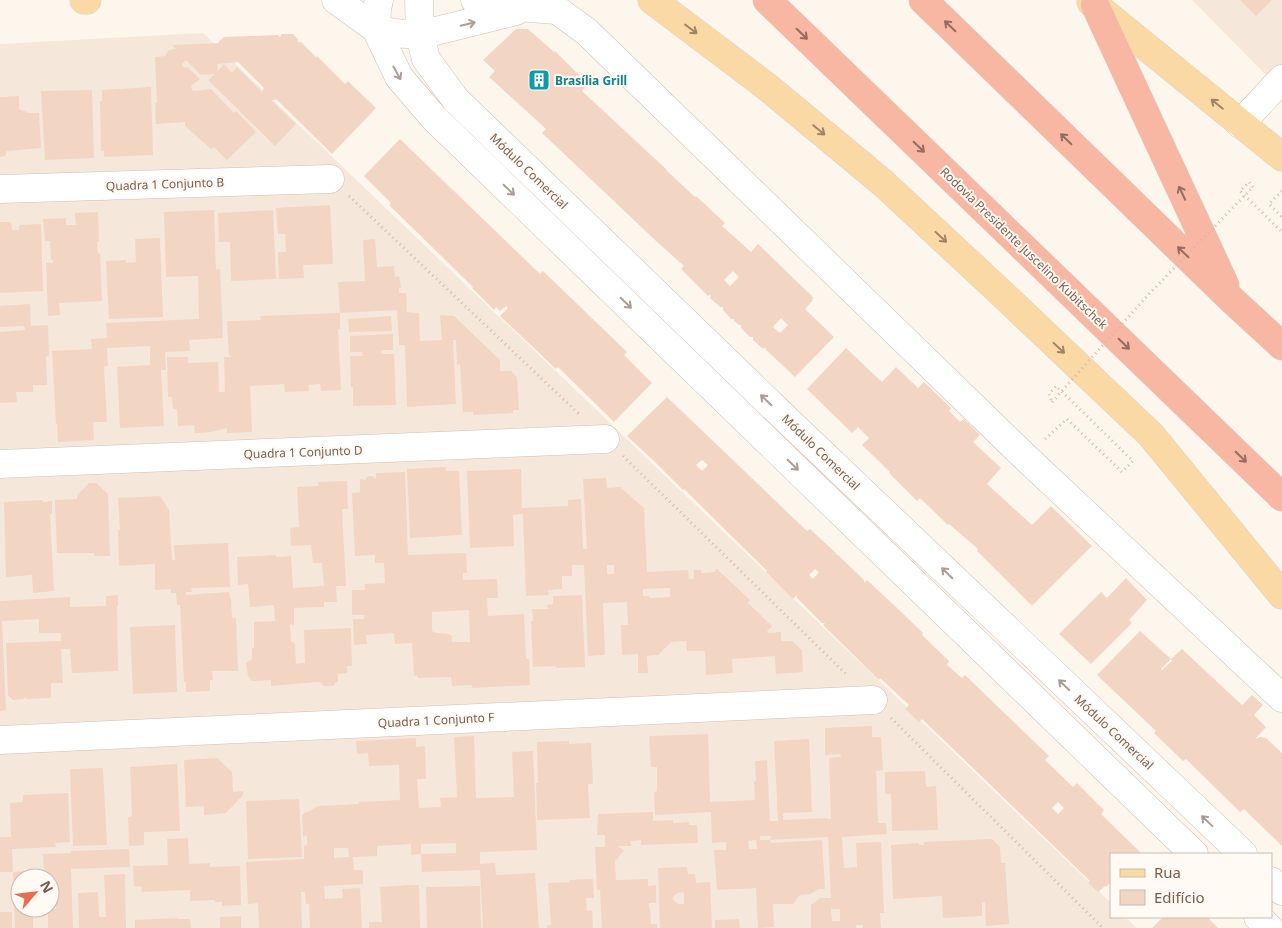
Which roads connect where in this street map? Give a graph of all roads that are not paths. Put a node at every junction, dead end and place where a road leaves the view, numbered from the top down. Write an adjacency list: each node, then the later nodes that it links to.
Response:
1 (336, 0): 10 (street)
2 (379, 0): 10 (street)
3 (419, 0): 11 (street, Módulo Comercial)
4 (475, 0): 9 (street)
5 (652, 0): 26 (main road, one-way to 26)
6 (767, 0): 25 (highway, Rodovia Presidente Juscelino Kubitschek, one-way to 25)
7 (923, 0): 19 (highway, one-way to 7)
8 (1095, 2): 15 (main road, one-way to 8); 19 (highway, one-way to 8)
9 (529, 8): 11 (street, one-way to 9); 27 (street)
10 (376, 29): 11 (street); 14 (street, one-way to 14)
11 (420, 35): 13 (street, Módulo Comercial)
12 (1282, 80): 15 (street)
13 (456, 100): 14 (street); 21 (street, Módulo Comercial, one-way to 13)
14 (434, 118): 23 (street, one-way to 23)
15 (1240, 124): 16 (main road)
16 (1282, 157)
17 (330, 179): 18 (street, Quadra 1 Conjunto B)
18 (0, 189)
19 (1232, 300): 20 (highway)
20 (1282, 346)
21 (786, 419): 23 (street); 29 (street, Módulo Comercial, one-way to 21)
22 (606, 439): 24 (street, Quadra 1 Conjunto D)
23 (766, 439): 30 (street, one-way to 30)
24 (0, 464)
25 (1282, 497)
26 (1282, 595)
27 (1282, 698)
28 (873, 700): 31 (street, Quadra 1 Conjunto F)
29 (1084, 704): 30 (street); 33 (street, Módulo Comercial, one-way to 29)
30 (1063, 726): 32 (street)
31 (0, 740)
32 (1193, 853)
33 (1242, 853)
34 (1272, 882): 35 (street)
35 (1282, 892)
36 (1259, 918): 37 (street)
37 (1269, 928)

